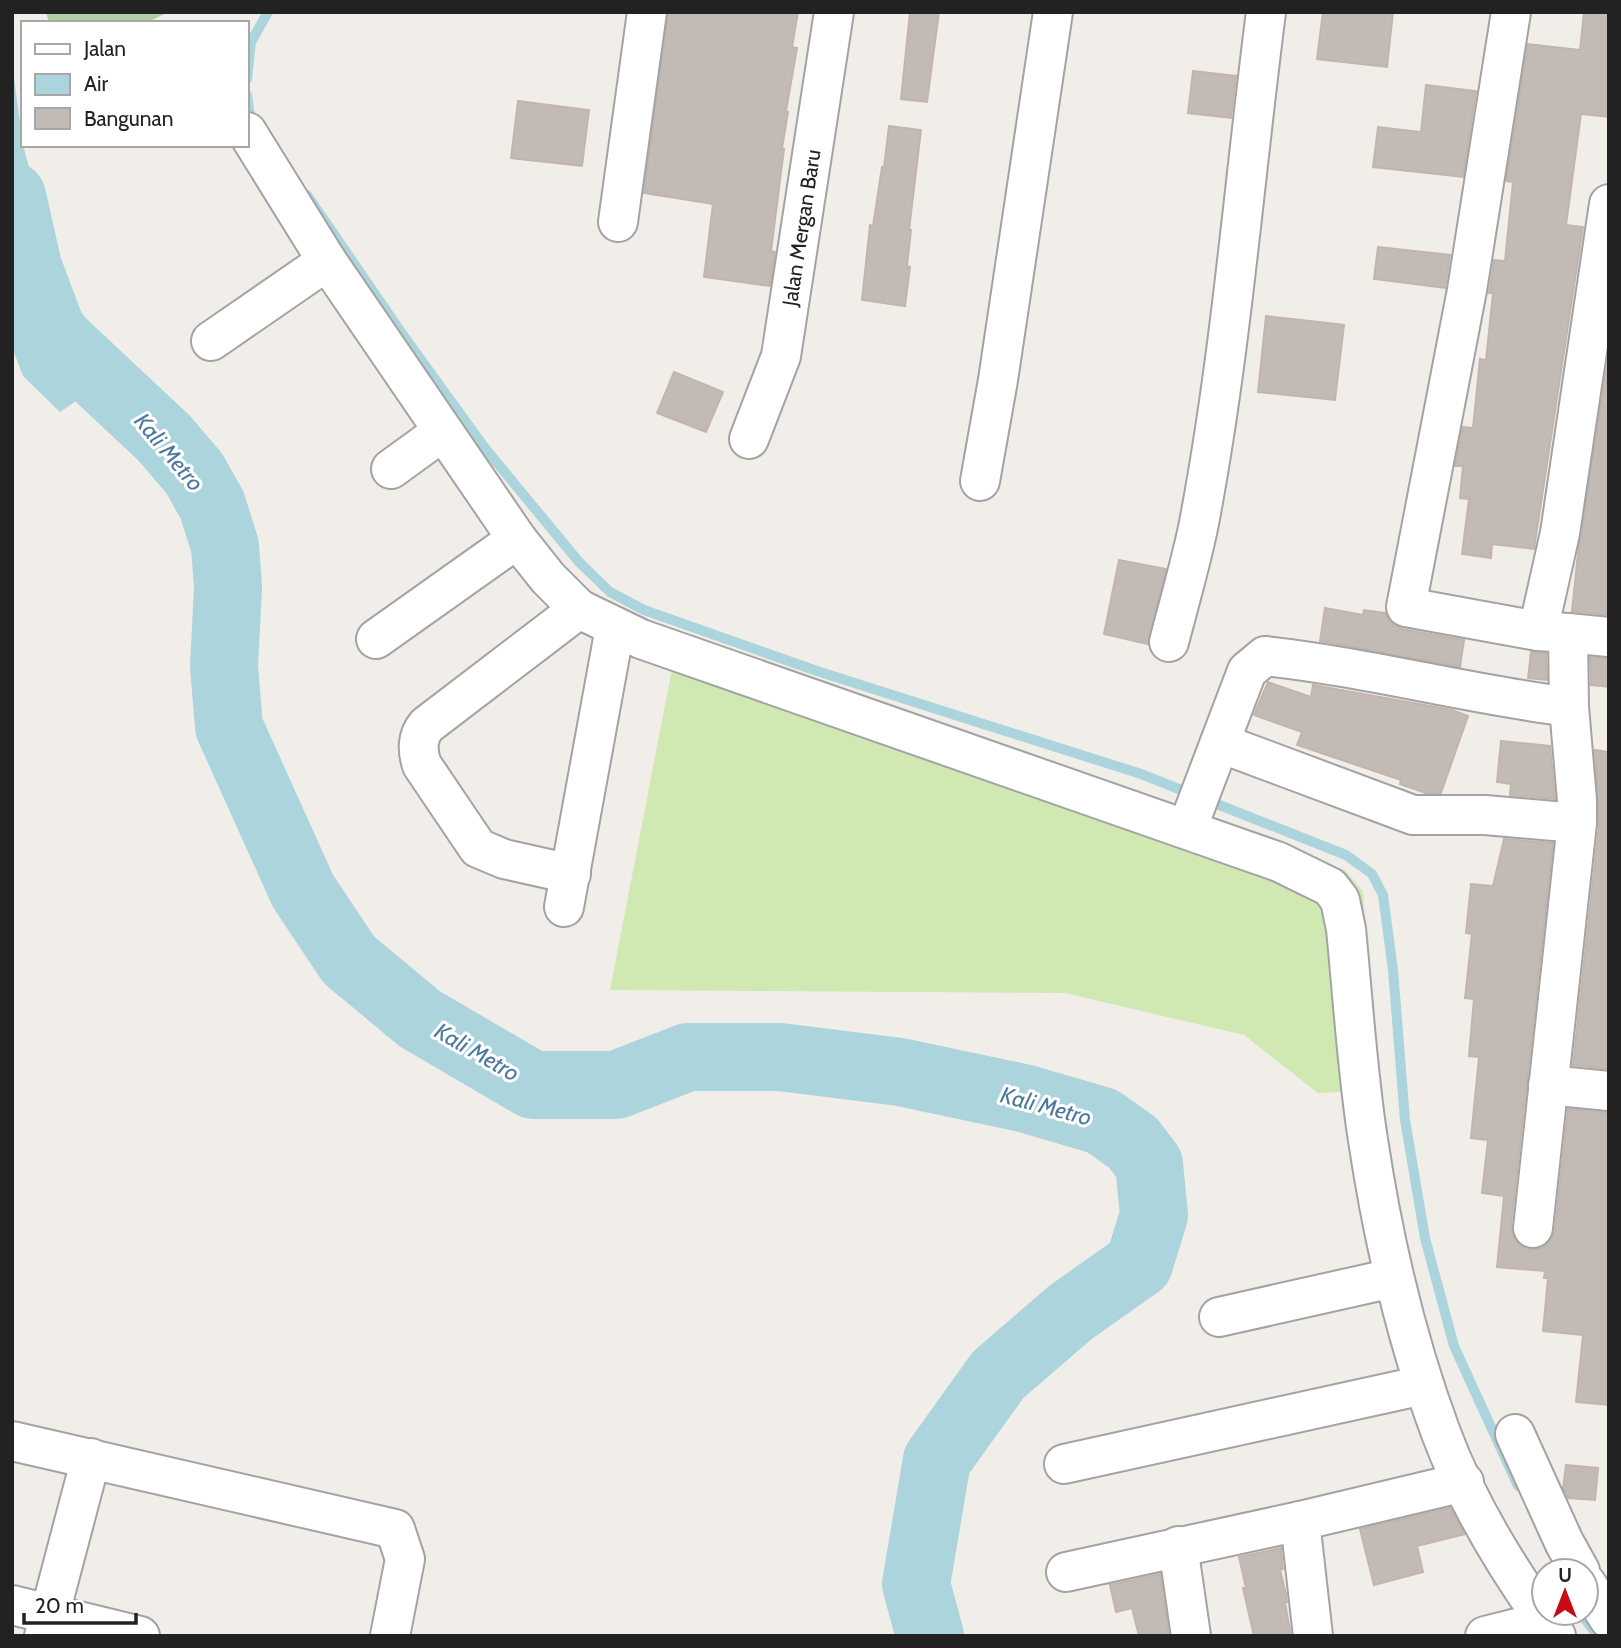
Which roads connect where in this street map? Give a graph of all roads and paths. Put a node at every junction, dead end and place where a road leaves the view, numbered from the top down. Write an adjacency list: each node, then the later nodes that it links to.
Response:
1 (647, 12): 8 (street)
2 (834, 12): 12 (street, Jalan Mergan Baru)
3 (1053, 12): 14 (street)
4 (1266, 12): 21 (street)
5 (1511, 12): 18 (street)
6 (248, 134): 9 (street)
7 (1609, 204): 18 (street)
8 (618, 222)
9 (327, 261): 10 (street); 11 (street)
10 (211, 341)
11 (442, 432): 13 (street); 15 (street)
12 (749, 439)
13 (391, 469)
14 (980, 481)
15 (517, 540): 16 (street); 20 (street)
16 (579, 609): 17 (street); 17 (street)
17 (615, 628): 24 (street)
18 (1553, 632): 19 (street); 22 (street)
19 (1609, 637)
20 (376, 639)
21 (1169, 642)
22 (1569, 707): 23 (street); 25 (street)
23 (1220, 743): 24 (street); 25 (street)
24 (1195, 808): 29 (street)
25 (1577, 823): 26 (street)
26 (1548, 1085): 27 (street); 28 (street)
27 (1609, 1091)
28 (1533, 1228)
29 (1387, 1279): 30 (street); 31 (street); 36 (street)
30 (1219, 1317)
31 (1410, 1388): 35 (street); 36 (street)
32 (1515, 1434): 39 (street)
33 (12, 1441): 34 (street)
34 (91, 1458): 42 (street); 45 (street)
35 (1064, 1464)
36 (1451, 1485): 37 (street); 43 (street)
37 (1300, 1521): 38 (street); 47 (street)
38 (1178, 1546): 40 (street); 46 (street)
39 (1572, 1557)
40 (1066, 1572)
41 (12, 1605): 42 (street)
42 (47, 1625): 44 (street)
43 (1551, 1628): 48 (street)
44 (141, 1636)
45 (390, 1636)
46 (1191, 1636)
47 (1313, 1636)
48 (1485, 1636)

